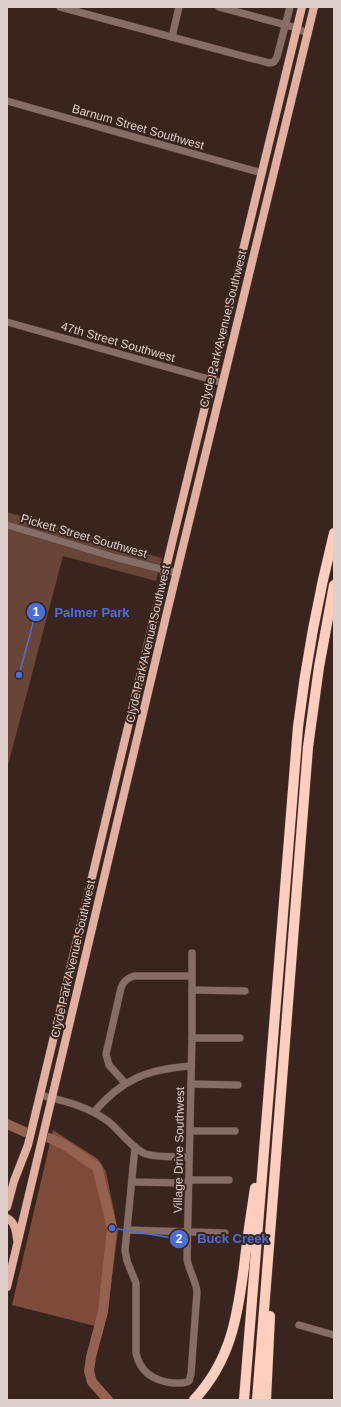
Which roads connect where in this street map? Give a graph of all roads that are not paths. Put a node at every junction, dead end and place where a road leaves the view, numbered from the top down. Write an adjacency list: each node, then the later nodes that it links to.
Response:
1 (60, 7): 10 (street)
2 (179, 7): 10 (street)
3 (218, 7): 7 (street)
4 (290, 7): 7 (street)
5 (302, 7): 8 (main road, Clyde Park Avenue Southwest)
6 (314, 7): 9 (main road, Clyde Park Avenue Southwest)
7 (286, 25): 8 (street); 10 (street)
8 (297, 28): 9 (street); 12 (main road, Clyde Park Avenue Southwest)
9 (308, 34): 14 (main road, Clyde Park Avenue Southwest)
10 (172, 37)
11 (7, 101): 12 (street, Barnum Street Southwest)
12 (262, 173): 13 (main road, Clyde Park Avenue Southwest)
13 (243, 248): 14 (main road); 16 (main road, Clyde Park Avenue Southwest)
14 (249, 275): 17 (main road, Clyde Park Avenue Southwest)
15 (7, 322): 16 (street, 47th Street Southwest)
16 (211, 380): 17 (street, 47th Street Southwest); 20 (main road, Clyde Park Avenue Southwest)
17 (223, 383): 21 (main road, Clyde Park Avenue Southwest)
18 (7, 526): 20 (street, Pickett Street Southwest)
19 (334, 533): 41 (highway)
20 (166, 570): 21 (street, Pickett Street Southwest); 23 (main road, Clyde Park Avenue Southwest)
21 (177, 573): 24 (main road, Clyde Park Avenue Southwest)
22 (334, 585): 50 (highway)
23 (152, 626): 24 (main road); 25 (main road, Clyde Park Avenue Southwest)
24 (164, 629): 26 (main road, Clyde Park Avenue Southwest)
25 (115, 780): 26 (main road); 27 (main road, Clyde Park Avenue Southwest)
26 (127, 783): 28 (main road, Clyde Park Avenue Southwest)
27 (79, 931): 28 (main road); 39 (main road, Clyde Park Avenue Southwest)
28 (91, 934): 40 (main road, Clyde Park Avenue Southwest)
29 (192, 953): 30 (street, Village Drive Southwest)
30 (192, 976): 31 (street, Village Drive Southwest); 36 (street)
31 (192, 990): 32 (street); 33 (street, Village Drive Southwest)
32 (245, 991)
33 (192, 1038): 34 (street); 35 (street, Village Drive Southwest)
34 (240, 1038)
35 (191, 1066): 36 (street); 37 (street, Village Drive Southwest)
36 (125, 1083): 42 (street)
37 (191, 1084): 38 (street); 43 (street, Village Drive Southwest)
38 (238, 1085)
39 (40, 1095): 40 (street); 51 (main road, Clyde Park Avenue Southwest)
40 (52, 1098): 42 (street); 56 (main road, Clyde Park Avenue Southwest)
41 (267, 1101): 60 (highway); 61 (highway)
42 (94, 1112): 45 (street)
43 (190, 1131): 44 (street); 46 (street, Village Drive Southwest)
44 (235, 1131)
45 (135, 1147): 46 (street); 49 (street, Village Drive Southwest)
46 (189, 1157): 48 (street, Village Drive Southwest)
47 (229, 1180): 48 (street)
48 (189, 1181): 49 (street); 54 (street, Village Drive Southwest)
49 (132, 1182): 53 (street, Village Drive Southwest)
50 (274, 1185): 62 (highway); 63 (highway)
51 (7, 1207)
52 (7, 1218): 56 (main road)
53 (126, 1230): 54 (street); 54 (street, Village Drive Southwest)
54 (188, 1232): 55 (street)
55 (225, 1233)
56 (18, 1244): 57 (main road, Clyde Park Avenue Southwest)
57 (7, 1287)
58 (299, 1325): 59 (street)
59 (334, 1335)
60 (194, 1400)
61 (244, 1400)
62 (257, 1400)
63 (266, 1400)

